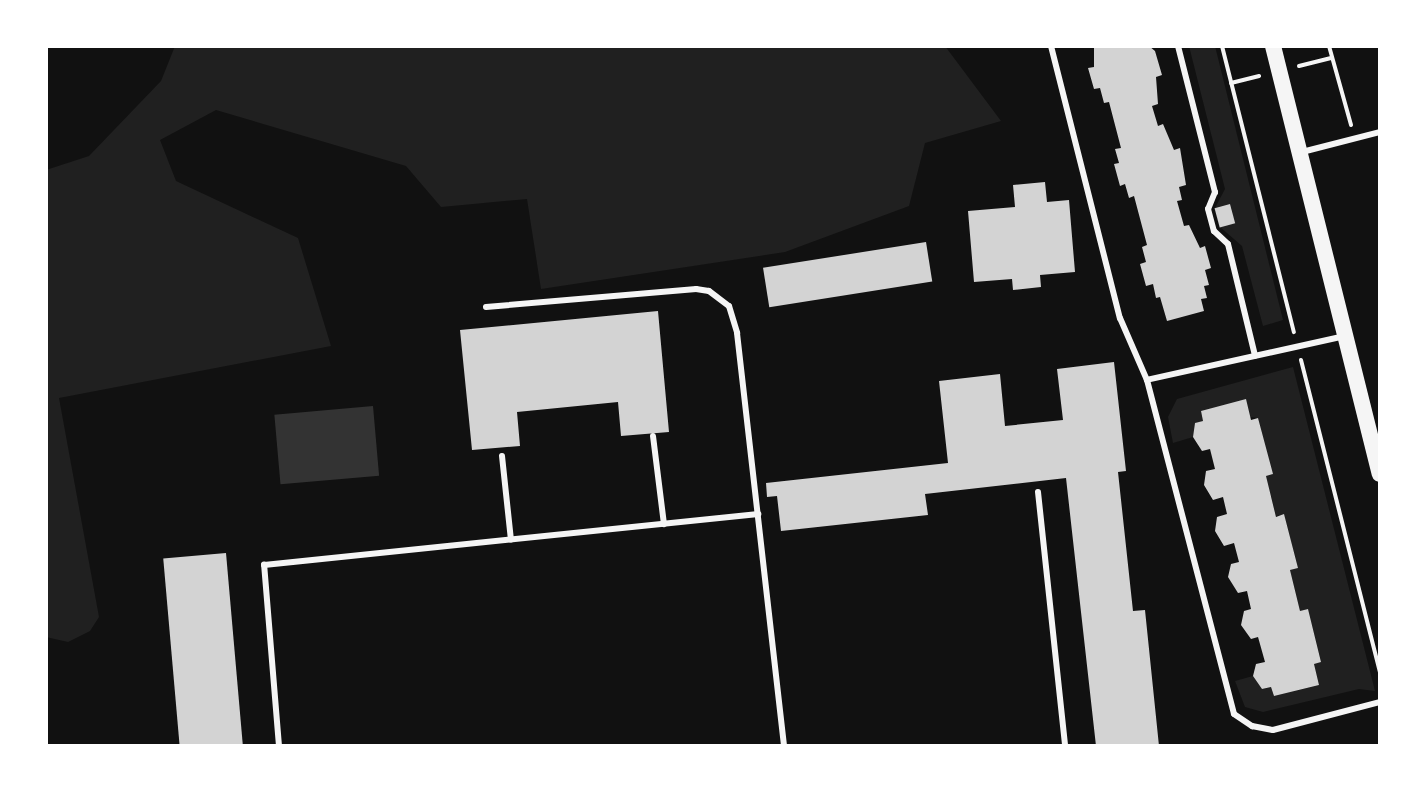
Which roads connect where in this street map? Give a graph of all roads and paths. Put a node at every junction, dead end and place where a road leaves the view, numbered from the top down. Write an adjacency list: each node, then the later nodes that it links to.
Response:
1 (1051, 46): 12 (lane)
2 (1178, 46): 11 (lane)
3 (1273, 46): 8 (main road)
4 (1329, 46): 6 (path)
5 (1378, 132): 6 (lane); 7 (lane)
6 (1355, 139): 8 (lane)
7 (1380, 144)
8 (1299, 153): 10 (main road)
9 (486, 307): 17 (lane)
10 (1345, 336): 11 (lane); 15 (main road)
11 (1255, 356): 12 (lane)
12 (1147, 380): 20 (lane)
13 (653, 436): 18 (lane)
14 (502, 456): 19 (lane)
15 (1380, 474)
16 (1038, 492): 23 (lane)
17 (758, 514): 18 (lane); 22 (lane)
18 (664, 524): 19 (lane)
19 (511, 540): 21 (lane)
20 (1380, 702)
21 (279, 746)
22 (784, 746)
23 (1065, 746)

